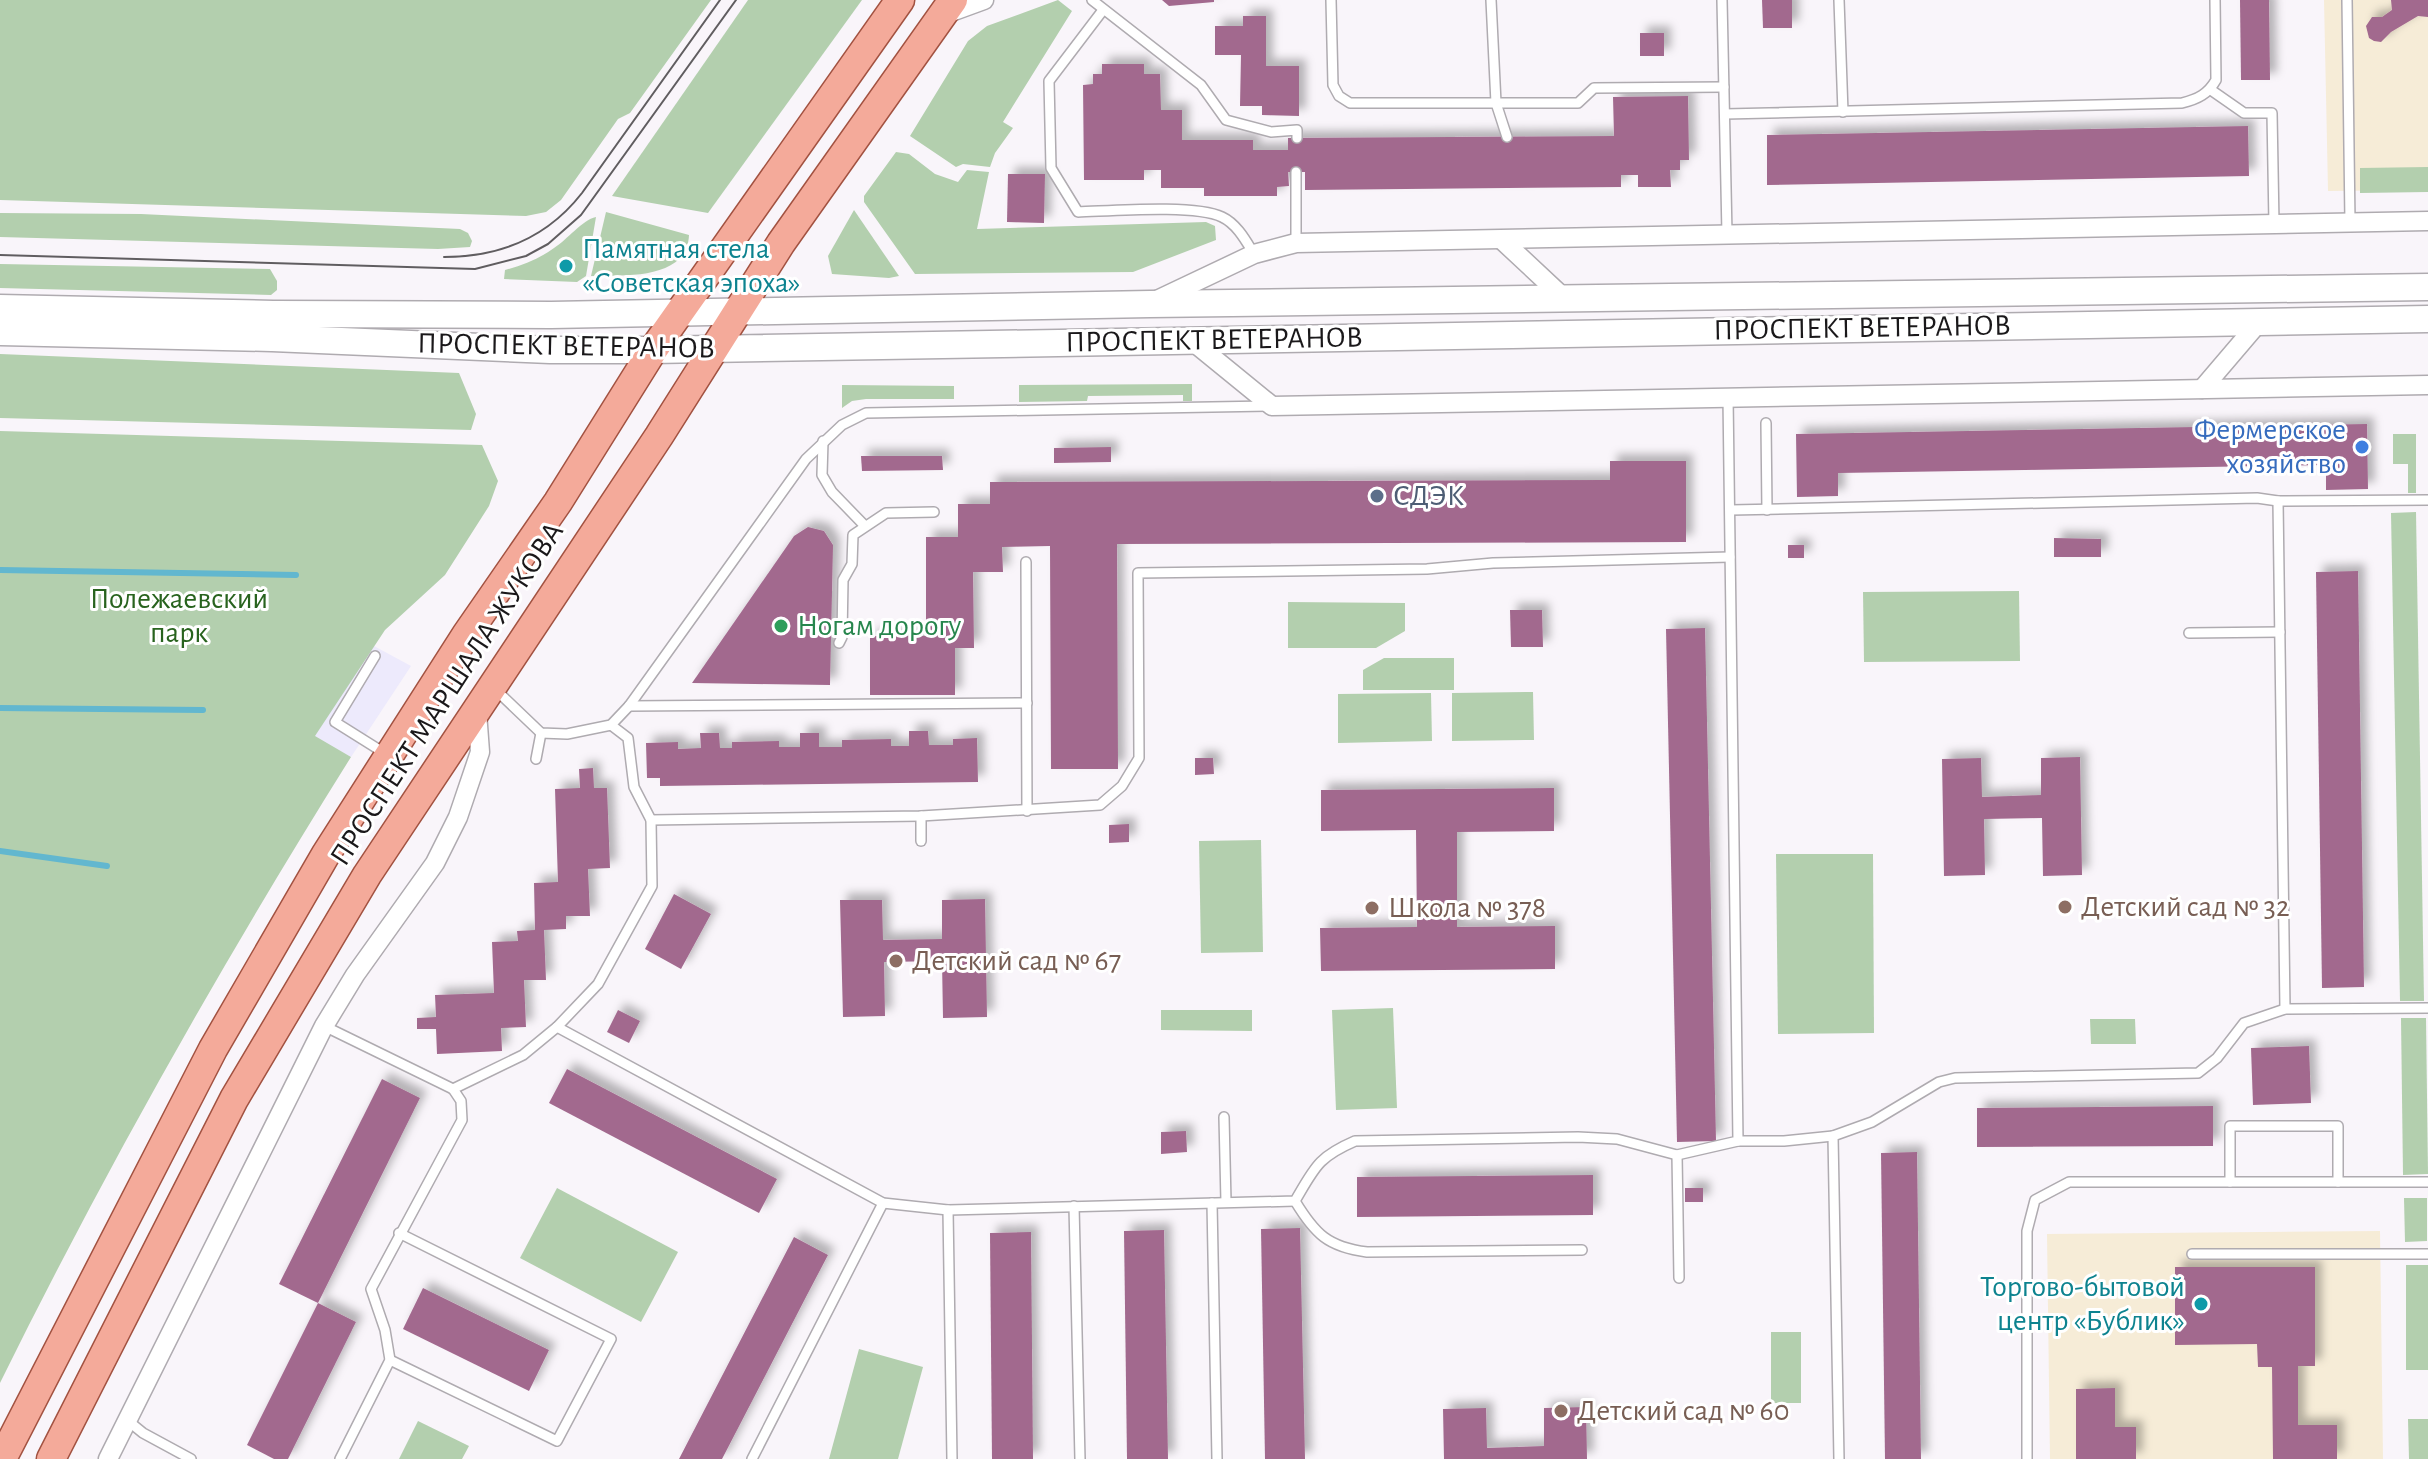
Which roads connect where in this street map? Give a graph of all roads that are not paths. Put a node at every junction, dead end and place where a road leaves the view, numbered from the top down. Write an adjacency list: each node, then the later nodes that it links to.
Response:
1 (900, 0): 32 (main road, ПРОСПЕКТ МАРШАЛА ЖУКОВА)
2 (984, 0): 10 (street)
3 (1092, 0): 11 (lane)
4 (1331, 0): 14 (lane)
5 (1491, 0): 14 (lane)
6 (1722, 0): 12 (lane)
7 (1839, 0): 15 (lane)
8 (2215, 0): 13 (lane)
9 (2347, 0): 21 (lane)
10 (948, 8): 31 (main road, ПРОСПЕКТ МАРШАЛА ЖУКОВА)
11 (1103, 10): 18 (lane); 26 (lane)
12 (1724, 87): 14 (lane); 16 (lane)
13 (2211, 90): 15 (lane); 22 (lane)
14 (1496, 103): 17 (lane)
15 (1843, 112): 16 (lane)
16 (1725, 114): 23 (lane)
17 (1507, 137)
18 (1297, 138)
19 (1296, 172): 25 (lane)
20 (2428, 221): 21 (street)
21 (2350, 222): 22 (street)
22 (2274, 224): 23 (street)
23 (1727, 234): 24 (street)
24 (1503, 241): 25 (street); 28 (street)
25 (1296, 243): 26 (street)
26 (1254, 254): 29 (street)
27 (2428, 287): 28 (main road, ПРОСПЕКТ ВЕТЕРАНОВ)
28 (1564, 298): 29 (main road, ПРОСПЕКТ ВЕТЕРАНОВ)
29 (1150, 304): 31 (main road, ПРОСПЕКТ ВЕТЕРАНОВ)
30 (0, 308): 32 (main road, ПРОСПЕКТ ВЕТЕРАНОВ)
31 (737, 312): 32 (main road, ПРОСПЕКТ ВЕТЕРАНОВ); 37 (main road, ПРОСПЕКТ МАРШАЛА ЖУКОВА)
32 (678, 313): 38 (main road, ПРОСПЕКТ МАРШАЛА ЖУКОВА)
33 (2428, 319): 34 (main road, ПРОСПЕКТ ВЕТЕРАНОВ)
34 (2260, 321): 36 (main road, ПРОСПЕКТ ВЕТЕРАНОВ); 40 (street)
35 (0, 332): 38 (main road, ПРОСПЕКТ ВЕТЕРАНОВ)
36 (1191, 340): 37 (main road, ПРОСПЕКТ ВЕТЕРАНОВ); 42 (street)
37 (716, 349): 38 (main road, ПРОСПЕКТ ВЕТЕРАНОВ); 57 (main road, ПРОСПЕКТ МАРШАЛА ЖУКОВА)
38 (653, 350): 62 (main road, ПРОСПЕКТ МАРШАЛА ЖУКОВА)
39 (2428, 385): 40 (street)
40 (2202, 389): 41 (street)
41 (1728, 397): 42 (street); 47 (lane)
42 (1272, 406): 44 (lane)
43 (1766, 423): 48 (lane)
44 (823, 441): 50 (lane); 59 (lane)
45 (2428, 500): 46 (lane)
46 (2278, 501): 48 (lane); 53 (lane)
47 (1731, 510): 48 (lane); 51 (lane)
48 (1767, 510)
49 (934, 512): 50 (lane)
50 (865, 526): 55 (lane)
51 (1730, 557): 64 (lane); 75 (lane)
52 (1026, 562): 58 (lane)
53 (2280, 632): 54 (lane); 69 (lane)
54 (2189, 633)
55 (839, 643)
56 (375, 656): 62 (lane)
57 (484, 697): 61 (lane); 70 (street); 94 (main road, ПРОСПЕКТ МАРШАЛА ЖУКОВА)
58 (1027, 703): 59 (lane); 64 (lane)
59 (629, 706): 60 (lane)
60 (611, 725): 61 (lane); 66 (lane)
61 (541, 733): 63 (lane)
62 (389, 756): 93 (main road, ПРОСПЕКТ МАРШАЛА ЖУКОВА)
63 (536, 759)
64 (1027, 811): 65 (lane)
65 (921, 816): 66 (lane); 67 (lane)
66 (651, 820): 71 (lane)
67 (921, 841)
68 (2428, 1008): 69 (lane)
69 (2285, 1009): 74 (lane)
70 (324, 1026): 72 (lane); 92 (street)
71 (557, 1027): 72 (lane); 82 (lane)
72 (453, 1089): 86 (lane)
73 (1224, 1117): 81 (lane)
74 (1833, 1136): 75 (lane); 102 (lane)
75 (1738, 1141): 76 (lane)
76 (1677, 1155): 80 (lane); 90 (lane)
77 (2230, 1182): 78 (lane); 78 (lane); 103 (lane)
78 (2338, 1182): 79 (lane)
79 (2428, 1182)
80 (1295, 1201): 81 (lane); 87 (lane)
81 (1226, 1202): 83 (lane)
82 (883, 1203): 85 (lane); 98 (lane)
83 (1212, 1203): 84 (lane); 101 (lane)
84 (1074, 1206): 85 (lane); 100 (lane)
85 (948, 1210): 99 (lane)
86 (399, 1233): 91 (lane); 91 (lane)
87 (1582, 1250)
88 (2192, 1254): 89 (lane)
89 (2428, 1254)
90 (1679, 1278)
91 (390, 1360): 97 (lane)
92 (127, 1420): 95 (street); 96 (lane)
93 (2, 1459)
94 (51, 1459)
95 (108, 1459)
96 (191, 1459)
97 (340, 1459)
98 (752, 1459)
99 (952, 1459)
100 (1080, 1459)
101 (1217, 1459)
102 (1839, 1459)
103 (2027, 1459)

